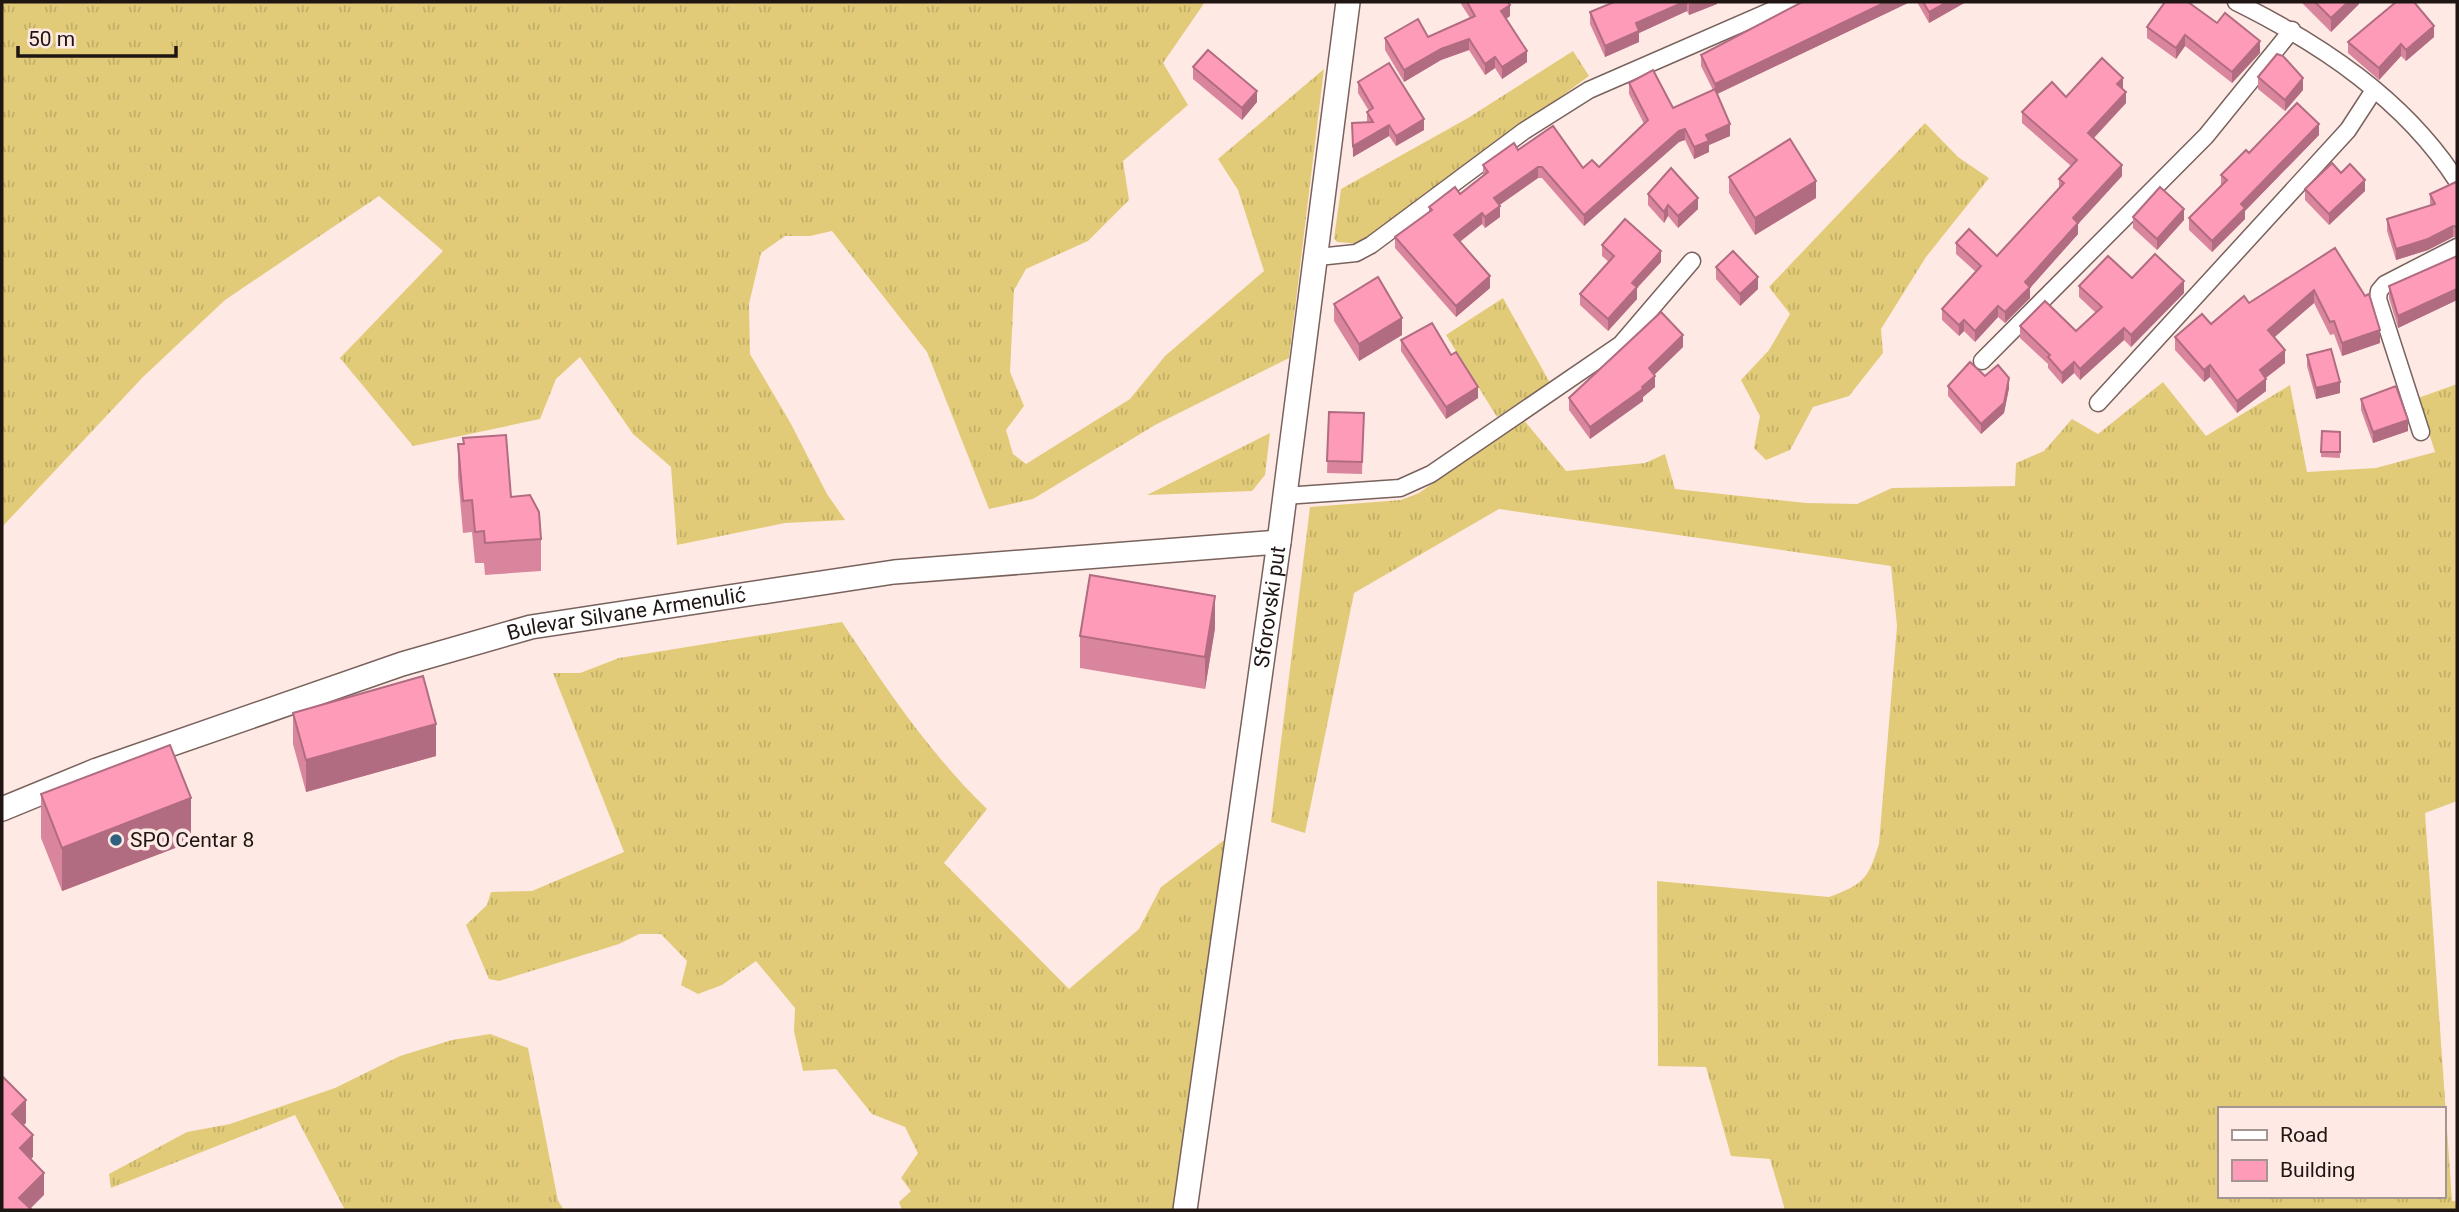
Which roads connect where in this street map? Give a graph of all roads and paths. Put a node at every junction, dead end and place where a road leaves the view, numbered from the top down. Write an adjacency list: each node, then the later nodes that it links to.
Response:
1 (1348, 2): 8 (street, Sforovski put)
2 (1791, 2): 8 (street)
3 (2236, 2): 4 (street)
4 (2292, 30): 5 (street); 10 (street)
5 (2374, 90): 6 (street); 11 (street)
6 (2457, 181)
7 (2457, 247): 12 (street)
8 (1318, 257): 13 (street, Sforovski put)
9 (1692, 261): 13 (street)
10 (1982, 361)
11 (2098, 404)
12 (2421, 432)
13 (1284, 496): 14 (street, Sforovski put)
14 (1279, 542): 15 (street, Bulevar Silvane Armenulić); 16 (street, Sforovski put)
15 (2, 809)
16 (1185, 1210)

